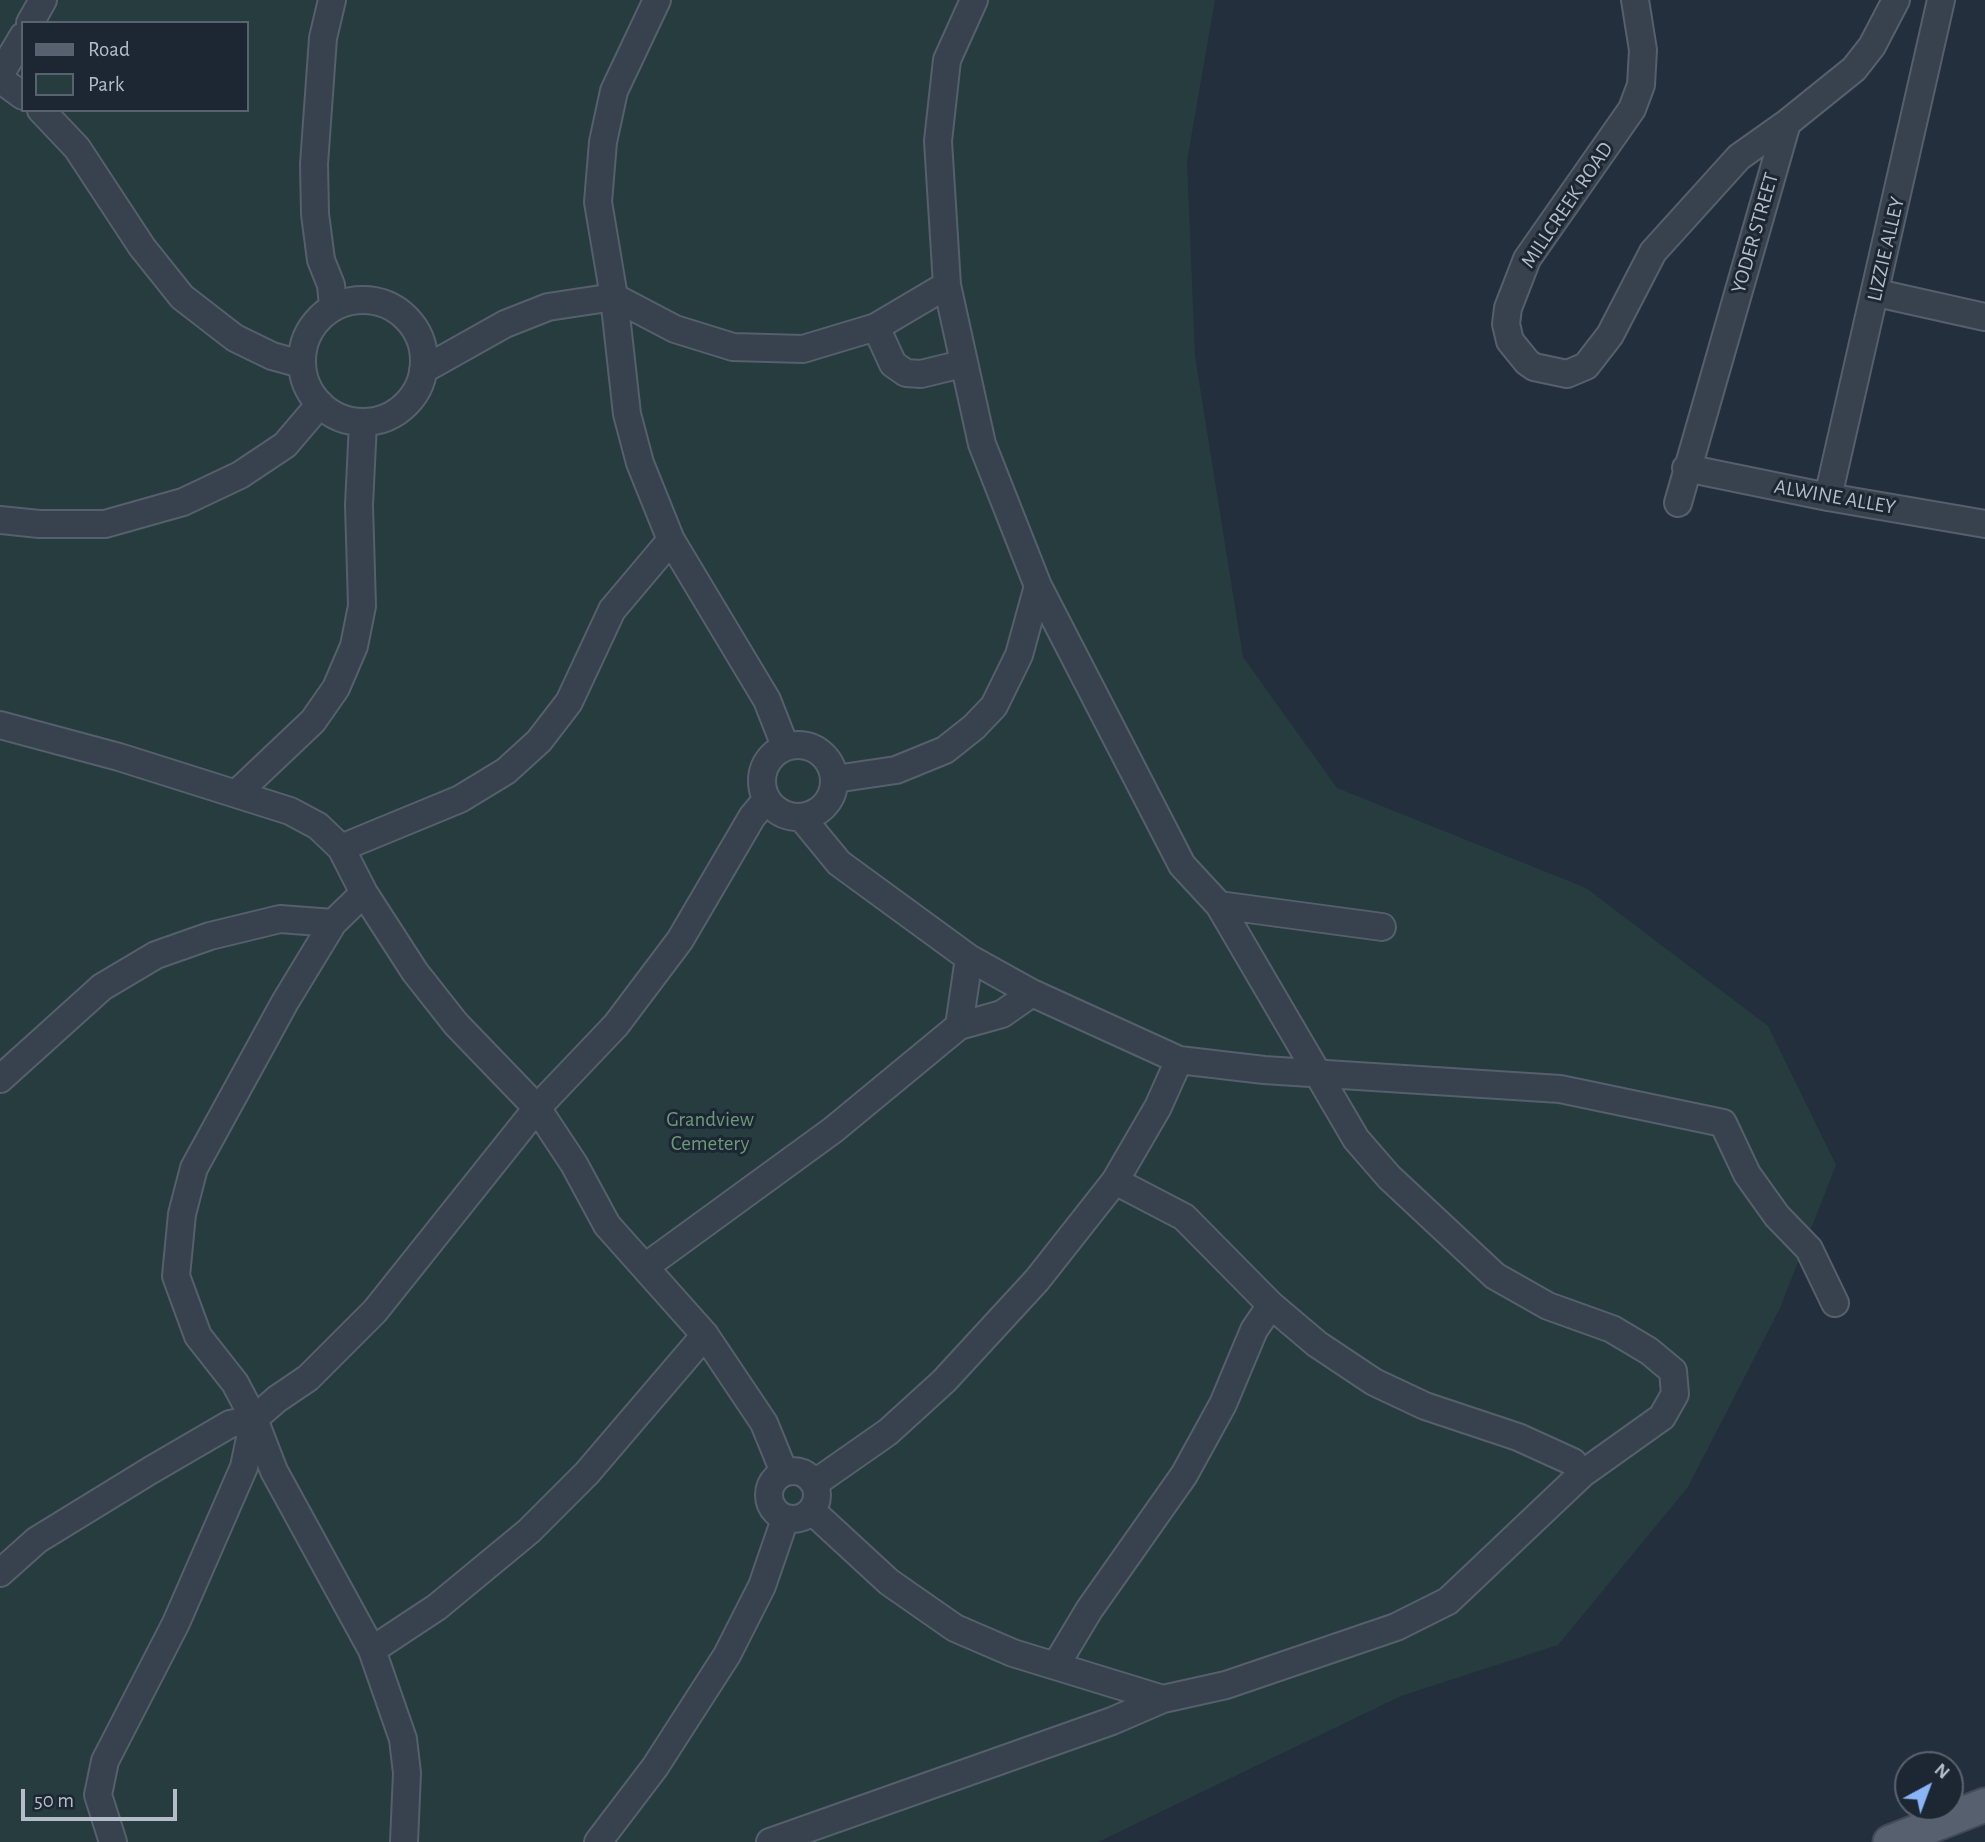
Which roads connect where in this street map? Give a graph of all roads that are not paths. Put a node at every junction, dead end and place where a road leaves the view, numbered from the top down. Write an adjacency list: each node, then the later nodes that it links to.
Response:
1 (43, 0): 8 (street)
2 (332, 0): 17 (street)
3 (657, 0): 16 (street)
4 (974, 0): 14 (street)
5 (1635, 0): 13 (street, MILLCREEK ROAD)
6 (1896, 0): 13 (street)
7 (1941, 0): 15 (street, LIZZIE ALLEY)
8 (31, 21)
9 (21, 40): 10 (street)
10 (0, 77): 11 (street)
11 (21, 94)
12 (43, 112): 20 (street)
13 (1787, 123): 25 (street, YODER STREET)
14 (947, 285): 19 (street); 21 (street)
15 (1877, 293): 18 (street); 26 (street, LIZZIE ALLEY)
16 (614, 297): 19 (street); 22 (street); 30 (street)
17 (333, 307): 20 (street); 22 (street)
18 (1985, 317)
19 (876, 327): 21 (street)
20 (302, 363): 23 (street)
21 (962, 364): 31 (street)
22 (423, 370): 24 (street)
23 (320, 404): 24 (street); 28 (street)
24 (363, 423): 35 (street)
25 (1686, 468): 26 (street, ALWINE ALLEY); 27 (street, YODER STREET)
26 (1828, 498): 29 (street, ALWINE ALLEY)
27 (1678, 503)
28 (0, 520)
29 (1985, 524)
30 (671, 540): 33 (street); 38 (street)
31 (1038, 586): 34 (street); 40 (street)
32 (0, 725): 35 (street)
33 (785, 746): 34 (street); 36 (street)
34 (835, 779): 37 (street)
35 (237, 793): 38 (street)
36 (766, 800): 37 (street); 49 (street)
37 (802, 818): 43 (street)
38 (341, 848): 39 (street)
39 (364, 893): 41 (street); 49 (street)
40 (1219, 905): 42 (street); 47 (street)
41 (333, 923): 48 (street); 55 (street)
42 (1382, 927)
43 (969, 958): 44 (street); 45 (street)
44 (1032, 993): 45 (street); 46 (street)
45 (959, 1026): 51 (street)
46 (1179, 1060): 47 (street); 50 (street)
47 (1316, 1073): 52 (street); 57 (street)
48 (0, 1079)
49 (537, 1108): 51 (street); 55 (street)
50 (1115, 1181): 53 (street); 58 (street)
51 (645, 1266): 54 (street)
52 (1835, 1303)
53 (1271, 1305): 57 (street); 63 (street)
54 (705, 1335): 56 (street); 62 (street)
55 (254, 1419): 61 (street); 62 (street); 66 (street)
56 (784, 1472): 58 (street); 60 (street)
57 (1581, 1474): 64 (street)
58 (815, 1483): 59 (street)
59 (812, 1511): 60 (street); 63 (street)
60 (785, 1519): 68 (street)
61 (0, 1573)
62 (372, 1650): 67 (street)
63 (1056, 1665): 64 (street)
64 (1163, 1699): 69 (street)
65 (1985, 1805): 70 (main road)
66 (113, 1842)
67 (404, 1842)
68 (598, 1842)
69 (770, 1842)
70 (1890, 1842)

